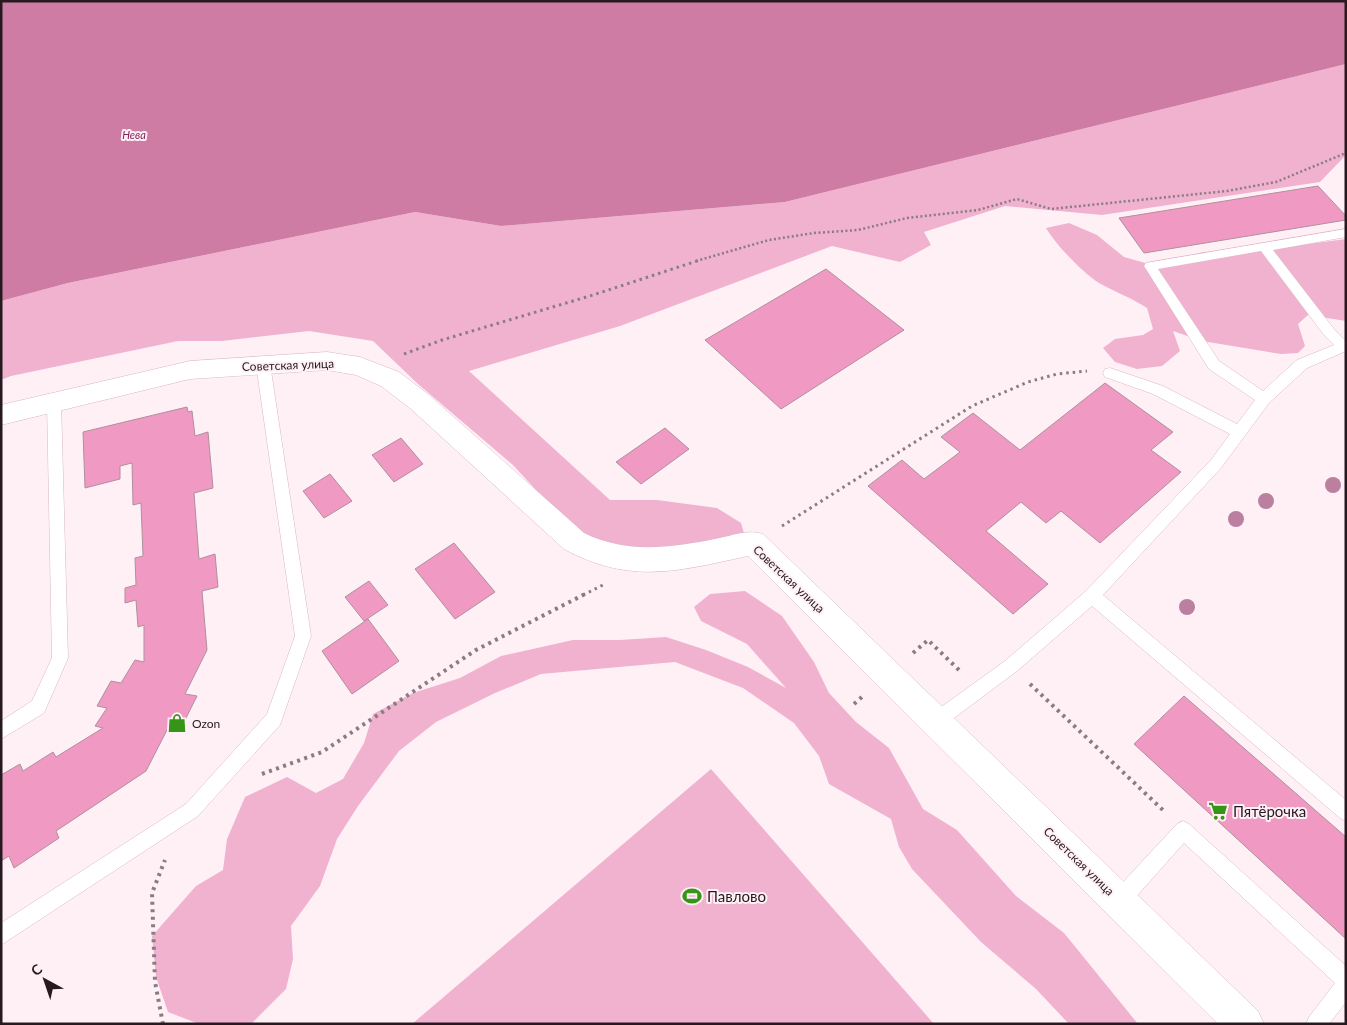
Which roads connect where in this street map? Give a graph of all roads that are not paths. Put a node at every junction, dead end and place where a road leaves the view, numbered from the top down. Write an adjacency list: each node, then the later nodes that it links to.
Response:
1 (1346, 233): 2 (lane)
2 (1264, 247): 3 (lane); 6 (lane)
3 (1345, 347): 6 (lane)
4 (263, 364): 7 (street, Советская улица); 11 (street, Советская улица); 15 (lane)
5 (1110, 373): 9 (lane)
6 (1264, 399): 9 (lane)
7 (54, 402): 8 (street, Советская улица); 12 (lane)
8 (1, 415)
9 (1240, 432): 10 (lane)
10 (1092, 596): 11 (lane); 13 (lane)
11 (936, 721): 14 (street, Советская улица)
12 (1, 731)
13 (1346, 812)
14 (1119, 901): 16 (lane); 18 (street, Советская улица)
15 (1, 935)
16 (1346, 980)
17 (1346, 985): 19 (lane)
18 (1245, 1024)
19 (1316, 1024)

